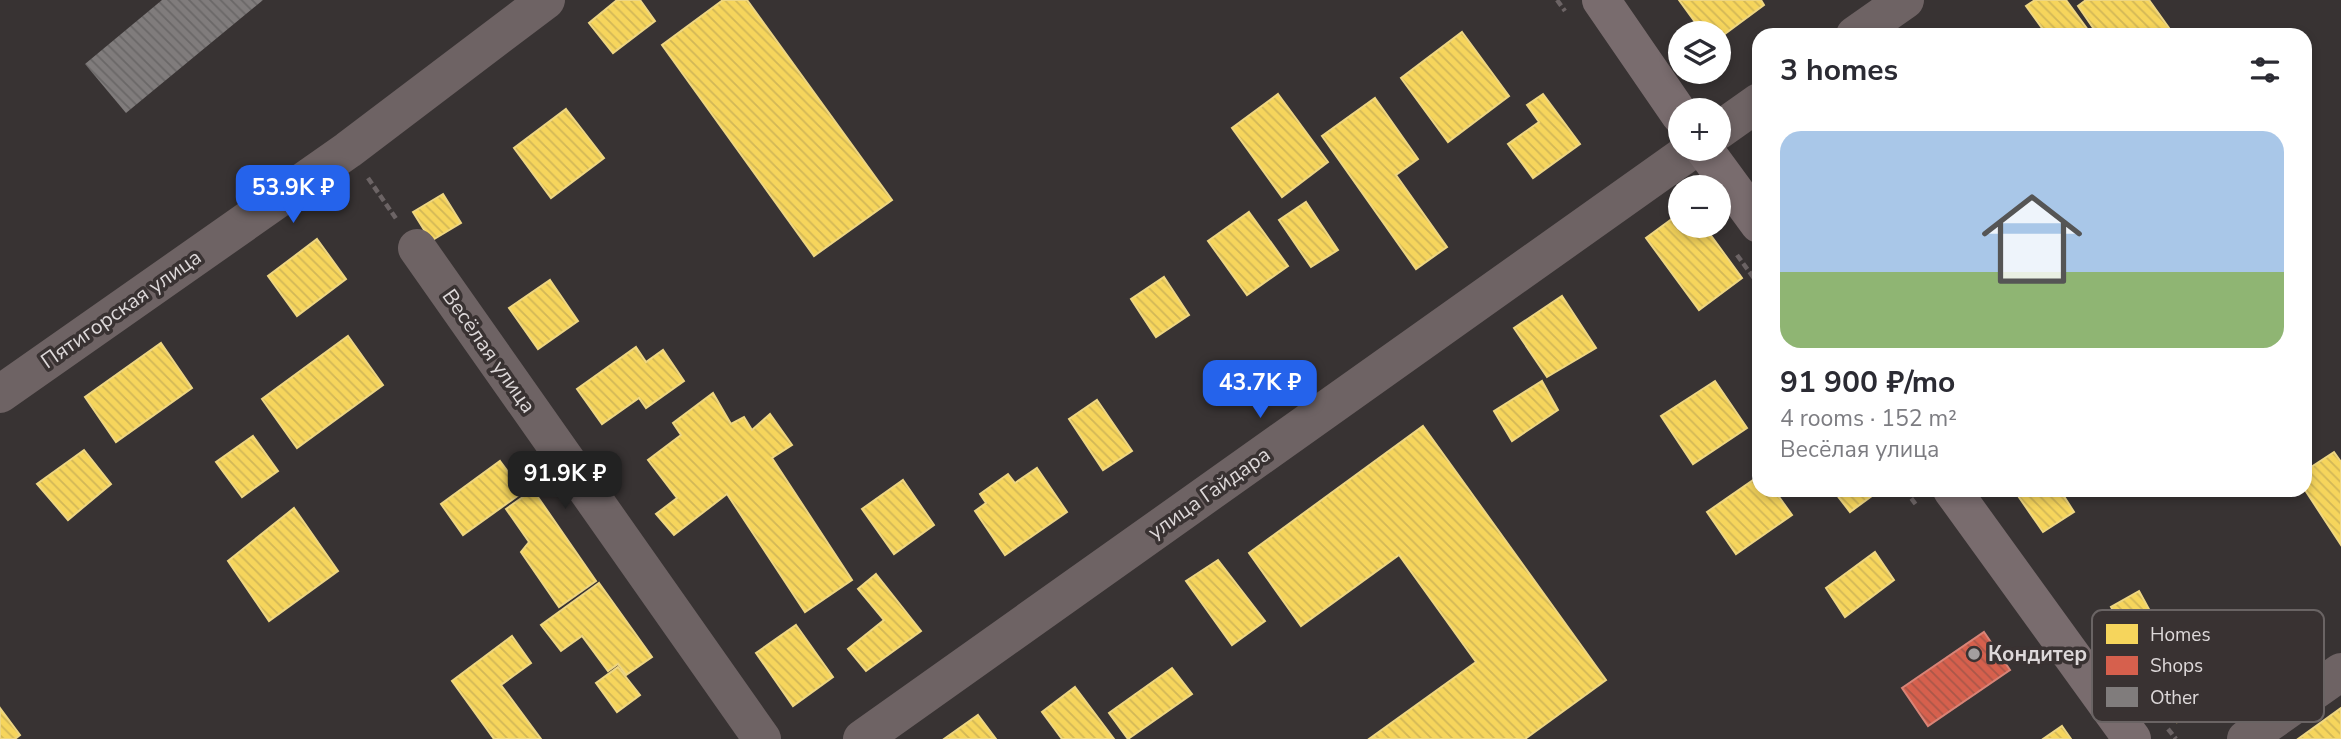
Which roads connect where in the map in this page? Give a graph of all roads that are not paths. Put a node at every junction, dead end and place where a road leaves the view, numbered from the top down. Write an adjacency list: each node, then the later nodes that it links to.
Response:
1 (546, 0): 12 (street, Пятигорская улица)
2 (1601, 0): 5 (main road)
3 (1905, 0): 4 (street)
4 (1865, 28)
5 (1669, 98)
6 (1752, 107): 7 (street)
7 (1731, 122)
8 (1676, 161): 20 (street, улица Гайдара)
9 (1713, 161): 10 (main road)
10 (1752, 214)
11 (417, 248): 19 (street, Весёлая улица)
12 (0, 394)
13 (1957, 497): 15 (main road)
14 (2341, 672): 16 (street)
15 (2092, 683)
16 (2324, 684)
17 (2121, 722): 21 (main road)
18 (2270, 722): 22 (street)
19 (762, 739)
20 (862, 739)
21 (2133, 739)
22 (2246, 739)

